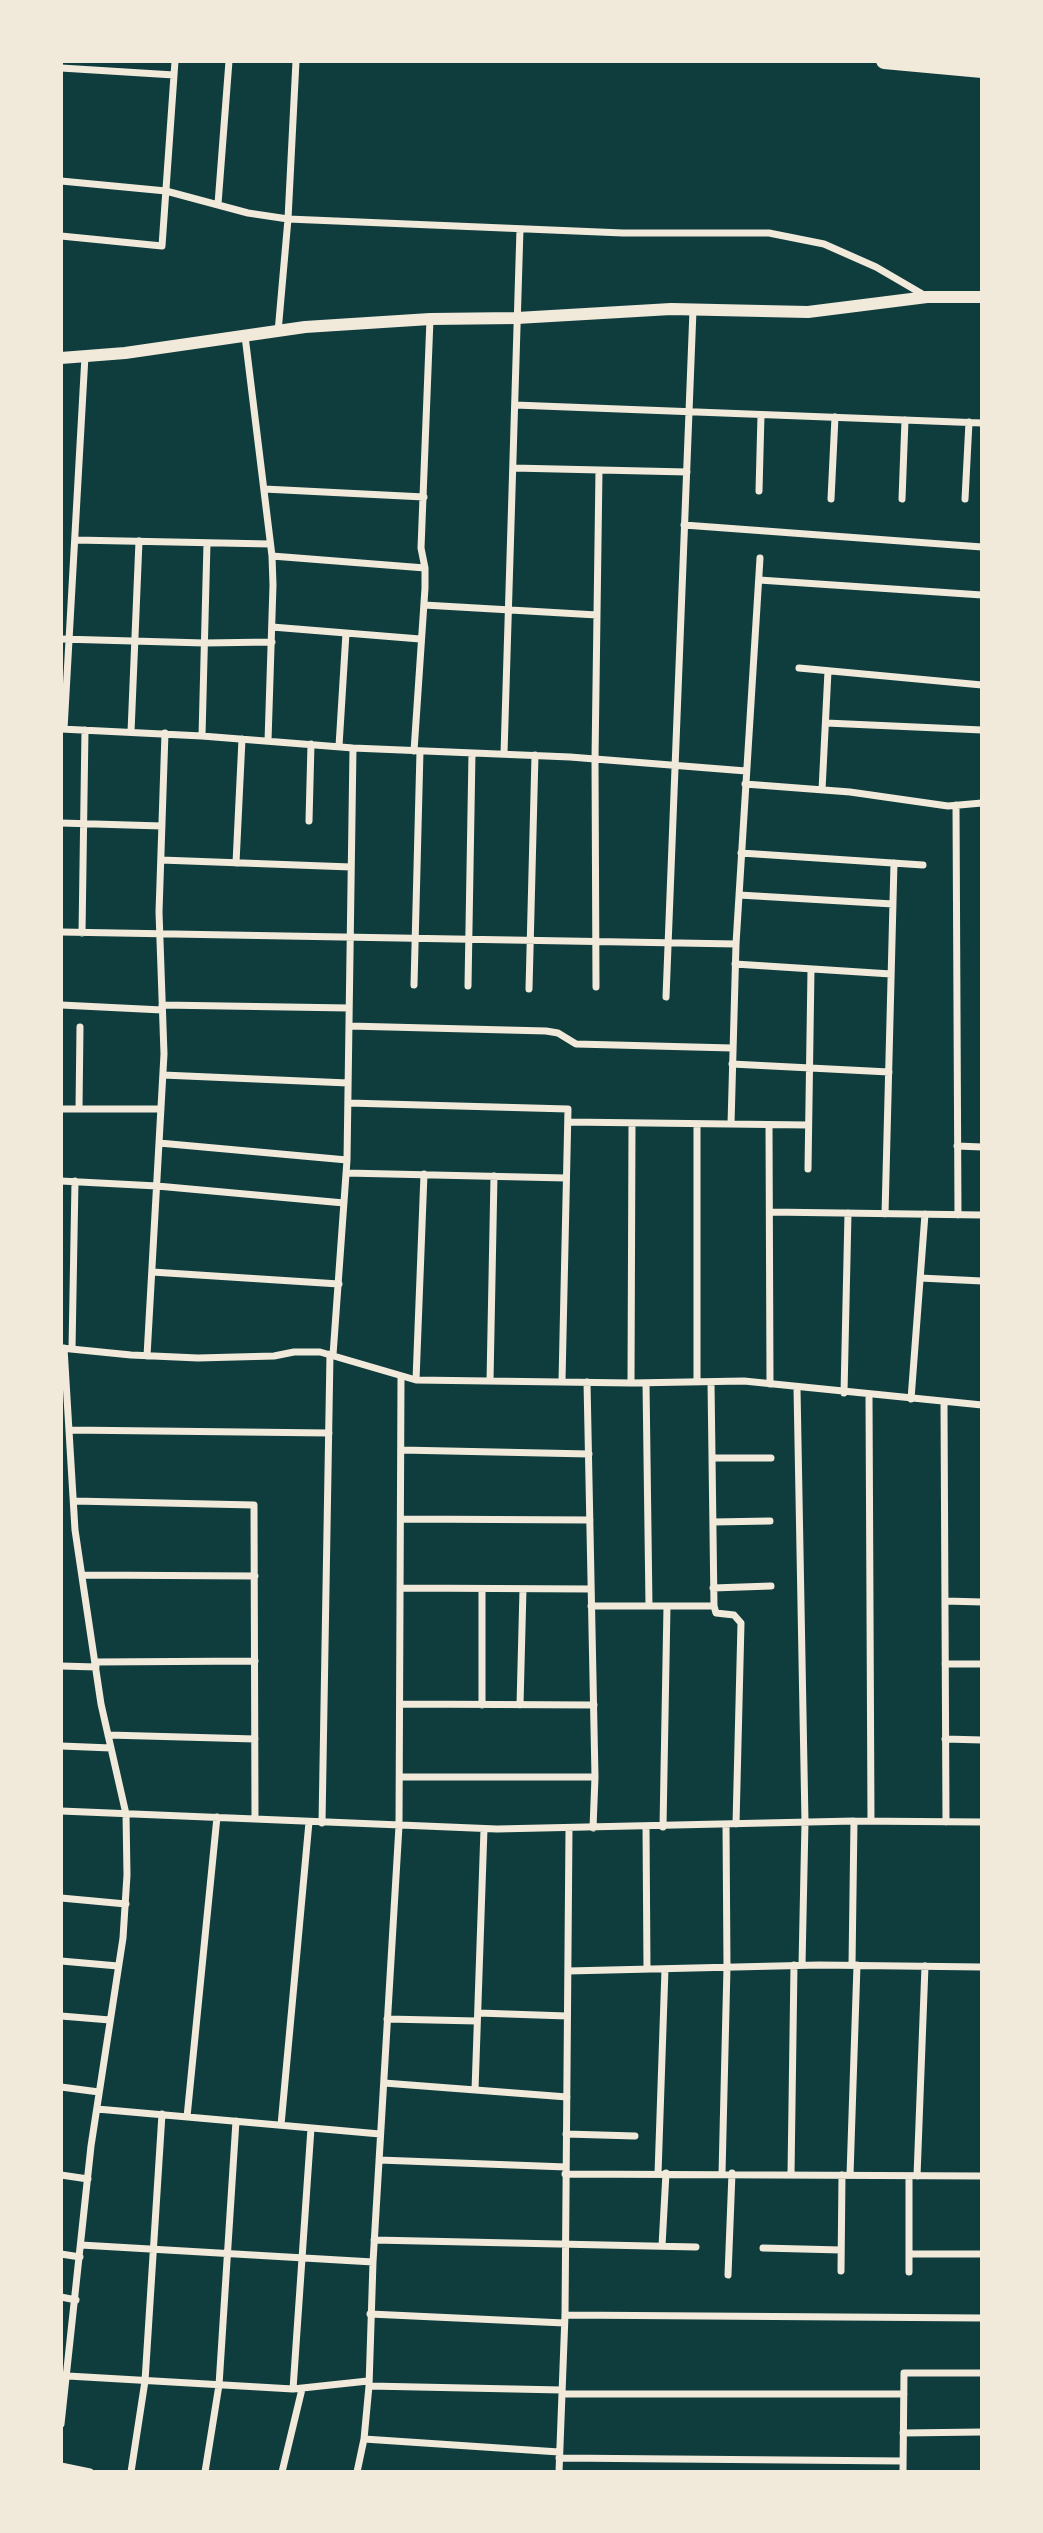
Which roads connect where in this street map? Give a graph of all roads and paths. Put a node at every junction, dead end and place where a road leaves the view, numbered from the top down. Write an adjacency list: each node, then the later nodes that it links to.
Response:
1 (175, 61): 7 (street)
2 (229, 61): 10 (street)
3 (296, 61): 11 (street)
4 (884, 61): 6 (main road)
5 (61, 68): 7 (street)
6 (982, 70)
7 (174, 75): 9 (street)
8 (61, 181): 9 (street)
9 (166, 191): 10 (street); 13 (street)
10 (218, 204): 11 (street)
11 (288, 219): 12 (street); 19 (street)
12 (520, 229): 14 (street); 17 (street)
13 (61, 236)
14 (928, 297): 15 (street); 16 (street)
15 (982, 297)
16 (693, 310): 17 (street); 24 (street)
17 (517, 318): 18 (street); 23 (street)
18 (430, 319): 19 (street); 35 (street)
19 (278, 332): 20 (street)
20 (246, 336): 21 (street); 33 (street)
21 (85, 356): 22 (street); 40 (street)
22 (61, 358)
23 (515, 405): 24 (street); 30 (street)
24 (690, 412): 25 (street); 32 (street)
25 (761, 415): 26 (street); 34 (street)
26 (835, 417): 27 (street); 36 (street)
27 (905, 420): 28 (street); 37 (street)
28 (970, 422): 29 (street); 38 (street)
29 (982, 423)
30 (513, 468): 31 (street); 51 (street)
31 (600, 470): 32 (street); 52 (street)
32 (687, 472): 39 (street)
33 (264, 489): 35 (street); 43 (street)
34 (759, 491)
35 (424, 497): 47 (street)
36 (831, 499)
37 (902, 499)
38 (964, 499)
39 (684, 525): 44 (street); 80 (street)
40 (75, 540): 41 (street); 55 (street)
41 (139, 541): 42 (street); 57 (street)
42 (207, 543): 43 (street); 59 (street)
43 (270, 544): 45 (street)
44 (982, 547)
45 (272, 556): 47 (street); 53 (street)
46 (760, 558): 48 (street)
47 (425, 568): 50 (street)
48 (759, 580): 49 (street); 81 (street)
49 (982, 595)
50 (424, 605): 51 (street); 56 (street)
51 (509, 610): 52 (street); 77 (street)
52 (597, 615): 79 (street)
53 (272, 627): 54 (street); 58 (street)
54 (346, 632): 56 (street); 73 (street)
55 (65, 639): 57 (street); 64 (street)
56 (420, 639): 75 (street)
57 (135, 641): 59 (street); 67 (street)
58 (272, 642): 59 (street); 71 (street)
59 (204, 643): 69 (street)
60 (799, 668): 61 (street)
61 (828, 671): 62 (street); 63 (street)
62 (982, 685)
63 (826, 723): 66 (street); 83 (street)
64 (63, 729): 65 (street)
65 (85, 730): 67 (street); 88 (street)
66 (982, 730)
67 (131, 732): 68 (street)
68 (165, 733): 69 (street); 89 (street)
69 (202, 736): 70 (street)
70 (242, 739): 71 (street); 92 (street)
71 (268, 741): 72 (street)
72 (311, 744): 73 (street); 86 (street)
73 (339, 746): 74 (street)
74 (353, 748): 75 (street); 95 (street)
75 (417, 751): 76 (street); 102 (street)
76 (472, 753): 77 (street); 103 (street)
77 (504, 754): 78 (street)
78 (535, 755): 79 (street); 104 (street)
79 (595, 759): 80 (street); 105 (street)
80 (676, 765): 81 (street); 106 (street)
81 (746, 771): 82 (street)
82 (745, 784): 83 (street); 90 (street)
83 (822, 790): 85 (street)
84 (982, 803): 85 (street)
85 (956, 805): 138 (street)
86 (309, 821)
87 (61, 823): 88 (street)
88 (84, 823): 89 (street); 99 (street)
89 (162, 826): 91 (street)
90 (741, 853): 93 (street); 96 (street)
91 (161, 860): 92 (street); 100 (street)
92 (236, 863): 95 (street)
93 (894, 863): 94 (street); 97 (street)
94 (923, 865)
95 (351, 867): 101 (street)
96 (739, 895): 97 (street); 107 (street)
97 (893, 904): 110 (street)
98 (61, 932): 99 (street)
99 (82, 933): 100 (street)
100 (160, 934): 101 (street); 117 (street)
101 (350, 937): 102 (street); 118 (street)
102 (415, 938): 103 (street); 111 (street)
103 (469, 939): 104 (street); 112 (street)
104 (531, 940): 105 (street); 114 (street)
105 (595, 941): 106 (street); 113 (street)
106 (669, 943): 107 (street); 115 (street)
107 (736, 944): 108 (street)
108 (735, 964): 109 (street); 121 (street)
109 (811, 969): 110 (street); 123 (street)
110 (891, 974): 124 (street)
111 (414, 985)
112 (468, 986)
113 (596, 987)
114 (529, 989)
115 (666, 997)
116 (61, 1005): 117 (street)
117 (162, 1008): 118 (street); 125 (street)
118 (349, 1008): 119 (street)
119 (349, 1026): 121 (street); 126 (street)
120 (80, 1027): 129 (street)
121 (732, 1048): 122 (street)
122 (732, 1064): 123 (street); 134 (street)
123 (809, 1068): 124 (street); 136 (street)
124 (889, 1072): 152 (street)
125 (163, 1075): 126 (street); 130 (street)
126 (348, 1083): 127 (street)
127 (348, 1103): 131 (street); 140 (street)
128 (61, 1109): 129 (street)
129 (79, 1109): 130 (street)
130 (161, 1110): 137 (street)
131 (568, 1122): 132 (street); 145 (street)
132 (632, 1123): 133 (street); 170 (street)
133 (697, 1124): 134 (street); 168 (street)
134 (731, 1124): 135 (street)
135 (769, 1125): 136 (street); 150 (street)
136 (808, 1125): 141 (street)
137 (159, 1143): 140 (street); 148 (street)
138 (957, 1146): 139 (street); 154 (street)
139 (982, 1147)
140 (347, 1160): 142 (street)
141 (808, 1169)
142 (346, 1172): 143 (street); 149 (street)
143 (424, 1174): 144 (street); 164 (street)
144 (494, 1176): 145 (street); 165 (street)
145 (566, 1178): 166 (street)
146 (61, 1181): 147 (street)
147 (75, 1181): 148 (street); 160 (street)
148 (157, 1186): 149 (street); 156 (street)
149 (344, 1203): 159 (street)
150 (770, 1212): 151 (street); 172 (street)
151 (848, 1213): 152 (street); 174 (street)
152 (885, 1214): 153 (street)
153 (925, 1214): 154 (street); 157 (street)
154 (958, 1215): 155 (street)
155 (982, 1215)
156 (152, 1272): 159 (street); 162 (street)
157 (920, 1278): 158 (street); 176 (street)
158 (982, 1281)
159 (339, 1283): 161 (street)
160 (66, 1349): 162 (street); 179 (street)
161 (332, 1354): 162 (street); 163 (street); 180 (street)
162 (147, 1356)
163 (401, 1377): 164 (street); 181 (street)
164 (416, 1380): 165 (street)
165 (490, 1381): 166 (street)
166 (562, 1381): 167 (street)
167 (587, 1382): 170 (street); 182 (street)
168 (697, 1382): 169 (street); 171 (street)
169 (711, 1382): 172 (street); 183 (street)
170 (631, 1383): 171 (street)
171 (646, 1383): 201 (street)
172 (770, 1384): 173 (street)
173 (797, 1388): 174 (street); 228 (street)
174 (844, 1393): 175 (street)
175 (869, 1395): 176 (street); 226 (street)
176 (911, 1399): 177 (street)
177 (944, 1402): 178 (street); 198 (street)
178 (982, 1405)
179 (69, 1430): 180 (street); 185 (street)
180 (329, 1433): 231 (street)
181 (401, 1450): 182 (street); 186 (street)
182 (589, 1454): 187 (street)
183 (712, 1458): 184 (street); 189 (street)
184 (771, 1458)
185 (74, 1501): 190 (street); 191 (street)
186 (401, 1519): 187 (street); 193 (street)
187 (590, 1520): 194 (street)
188 (770, 1521): 189 (street)
189 (713, 1522): 195 (street)
190 (82, 1575): 191 (street); 207 (street)
191 (255, 1576): 204 (street)
192 (771, 1586): 195 (street)
193 (401, 1588): 196 (street); 209 (street)
194 (591, 1588): 197 (street); 200 (street)
195 (713, 1588): 203 (street)
196 (482, 1589): 197 (street); 210 (street)
197 (523, 1590): 211 (street)
198 (945, 1601): 199 (street); 205 (street)
199 (982, 1602)
200 (591, 1606): 201 (street); 212 (street)
201 (649, 1606): 202 (street)
202 (667, 1606): 203 (street); 236 (street)
203 (714, 1606): 233 (street)
204 (255, 1661): 207 (street); 214 (street)
205 (945, 1664): 206 (street); 215 (street)
206 (982, 1664)
207 (96, 1665): 208 (street); 213 (street)
208 (61, 1666)
209 (401, 1704): 210 (street); 219 (street)
210 (482, 1705): 211 (street)
211 (520, 1705): 212 (street)
212 (594, 1705): 220 (street)
213 (108, 1735): 214 (street); 218 (street)
214 (255, 1739): 224 (street)
215 (945, 1739): 216 (street); 229 (street)
216 (982, 1740)
217 (61, 1745): 218 (street)
218 (111, 1748): 222 (street)
219 (401, 1777): 220 (street); 234 (street)
220 (594, 1777): 237 (street)
221 (61, 1811): 222 (street)
222 (125, 1814): 223 (street); 241 (street)
223 (217, 1817): 224 (street); 264 (street)
224 (255, 1818): 227 (street)
225 (854, 1821): 226 (street); 228 (street); 244 (street)
226 (871, 1821): 229 (street)
227 (309, 1822): 231 (street); 266 (street)
228 (805, 1822): 233 (street); 243 (street)
229 (946, 1822): 230 (street)
230 (982, 1822)
231 (322, 1823): 234 (street)
232 (726, 1825): 233 (street); 236 (street); 247 (street)
233 (736, 1825)
234 (400, 1826): 238 (street); 255 (street)
235 (646, 1826): 236 (street); 237 (street); 249 (street)
236 (663, 1827)
237 (593, 1828): 239 (street)
238 (484, 1829): 239 (street); 254 (street)
239 (569, 1829): 251 (street)
240 (61, 1898): 241 (street)
241 (126, 1904): 245 (street)
242 (61, 1961): 245 (street)
243 (798, 1965): 244 (street); 247 (street); 276 (street)
244 (855, 1965): 246 (street); 278 (street)
245 (118, 1966): 256 (street)
246 (925, 1966): 248 (street); 279 (street)
247 (727, 1967): 250 (street); 274 (street)
248 (982, 1967)
249 (647, 1969): 250 (street); 251 (street)
250 (665, 1969): 273 (street)
251 (568, 1971): 253 (street)
252 (61, 2016): 256 (street)
253 (567, 2016): 254 (street); 261 (street)
254 (478, 2017): 255 (street); 259 (street)
255 (387, 2019): 257 (street)
256 (110, 2020): 260 (street)
257 (384, 2083): 259 (street); 268 (street)
258 (61, 2087): 260 (street)
259 (475, 2090): 261 (street)
260 (99, 2092): 262 (street)
261 (567, 2096): 269 (street)
262 (96, 2109): 263 (street); 281 (street)
263 (162, 2114): 264 (street); 288 (street)
264 (187, 2117): 265 (street)
265 (236, 2121): 266 (street); 291 (street)
266 (281, 2125): 267 (street)
267 (311, 2128): 268 (street); 295 (street)
268 (380, 2134): 271 (street)
269 (566, 2134): 270 (street); 272 (street)
270 (635, 2136)
271 (379, 2160): 272 (street); 282 (street)
272 (566, 2170): 273 (street); 283 (street)
273 (662, 2174): 274 (street); 285 (street)
274 (722, 2174): 275 (street)
275 (732, 2174): 276 (street); 299 (street)
276 (792, 2174): 278 (street)
277 (61, 2175): 281 (street)
278 (846, 2175): 279 (street); 289 (street)
279 (913, 2176): 280 (street); 292 (street)
280 (982, 2176)
281 (88, 2179): 284 (street)
282 (374, 2240): 283 (street); 296 (street)
283 (564, 2243): 285 (street); 304 (street)
284 (81, 2245): 288 (street); 294 (street)
285 (662, 2246): 286 (street)
286 (696, 2247)
287 (763, 2248): 289 (street)
288 (153, 2249): 291 (street); 309 (street)
289 (841, 2250): 297 (street)
290 (61, 2254): 294 (street)
291 (229, 2254): 295 (street); 311 (street)
292 (909, 2254): 293 (street); 298 (street)
293 (982, 2254)
294 (80, 2257): 301 (street)
295 (302, 2258): 296 (street); 312 (street)
296 (373, 2262): 302 (street)
297 (841, 2271)
298 (909, 2272)
299 (729, 2275)
300 (61, 2298): 301 (street)
301 (76, 2300): 306 (street)
302 (370, 2314): 304 (street); 310 (street)
303 (982, 2318): 304 (street)
304 (564, 2319): 313 (street)
305 (61, 2343): 306 (street)
306 (71, 2344): 308 (street)
307 (982, 2373): 314 (street)
308 (68, 2376): 309 (street); 315 (street)
309 (145, 2381): 311 (street); 323 (street)
310 (369, 2383): 312 (street); 313 (street); 318 (street)
311 (219, 2385): 312 (street); 324 (street)
312 (298, 2389): 325 (street)
313 (562, 2392): 314 (street); 319 (street)
314 (904, 2394): 317 (street)
315 (61, 2424)
316 (982, 2432): 317 (street)
317 (903, 2433): 320 (street)
318 (363, 2439): 319 (street); 326 (street)
319 (559, 2455): 320 (street); 327 (street)
320 (903, 2461): 328 (street)
321 (61, 2466): 322 (street)
322 (90, 2472)
323 (131, 2472)
324 (205, 2472)
325 (282, 2472)
326 (358, 2472)
327 (559, 2472)
328 (903, 2472)

